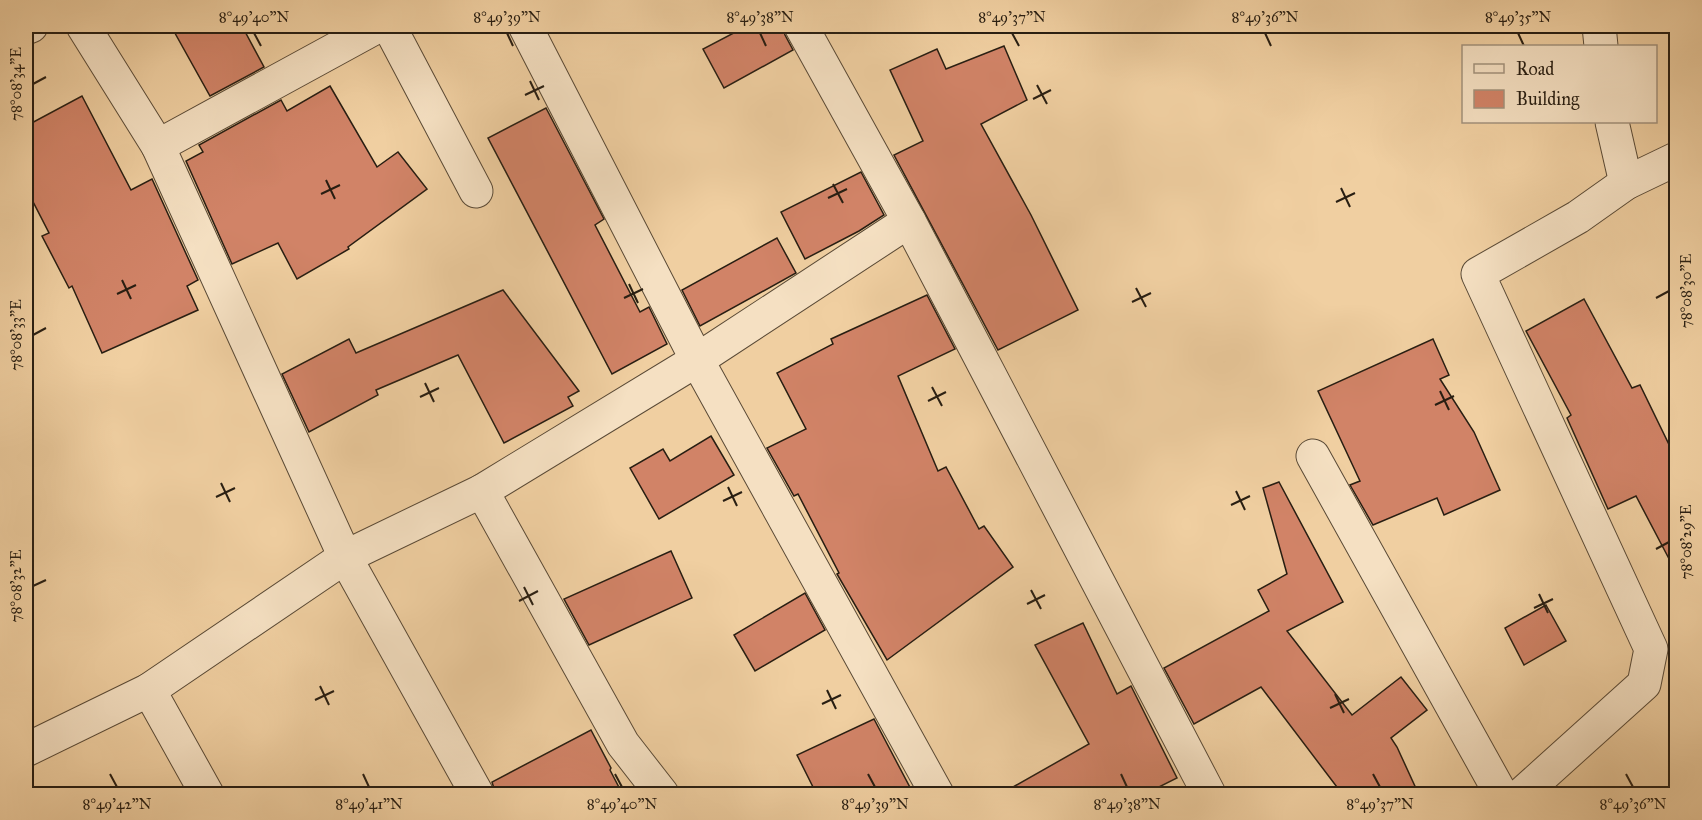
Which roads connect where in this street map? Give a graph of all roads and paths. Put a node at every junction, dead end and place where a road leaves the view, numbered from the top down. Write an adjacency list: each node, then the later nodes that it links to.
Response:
1 (31, 26): 8 (street)
2 (83, 26): 11 (street)
3 (378, 26): 11 (street)
4 (389, 26): 14 (street)
5 (525, 26): 16 (street)
6 (801, 26): 15 (street)
7 (1599, 26): 9 (street)
8 (26, 28)
9 (1601, 45)
10 (1612, 123): 13 (street)
11 (158, 146): 19 (street)
12 (1677, 159): 13 (street)
13 (1626, 183): 28 (street)
14 (476, 191)
15 (909, 221): 16 (street); 26 (street)
16 (697, 360): 18 (street); 25 (street)
17 (1313, 456): 27 (street)
18 (482, 492): 19 (street); 24 (street)
19 (345, 557): 20 (street); 23 (street)
20 (149, 690): 21 (street); 22 (street)
21 (26, 750)
22 (207, 795)
23 (477, 795)
24 (662, 795)
25 (938, 795)
26 (1209, 795)
27 (1501, 795)
28 (1522, 795)

